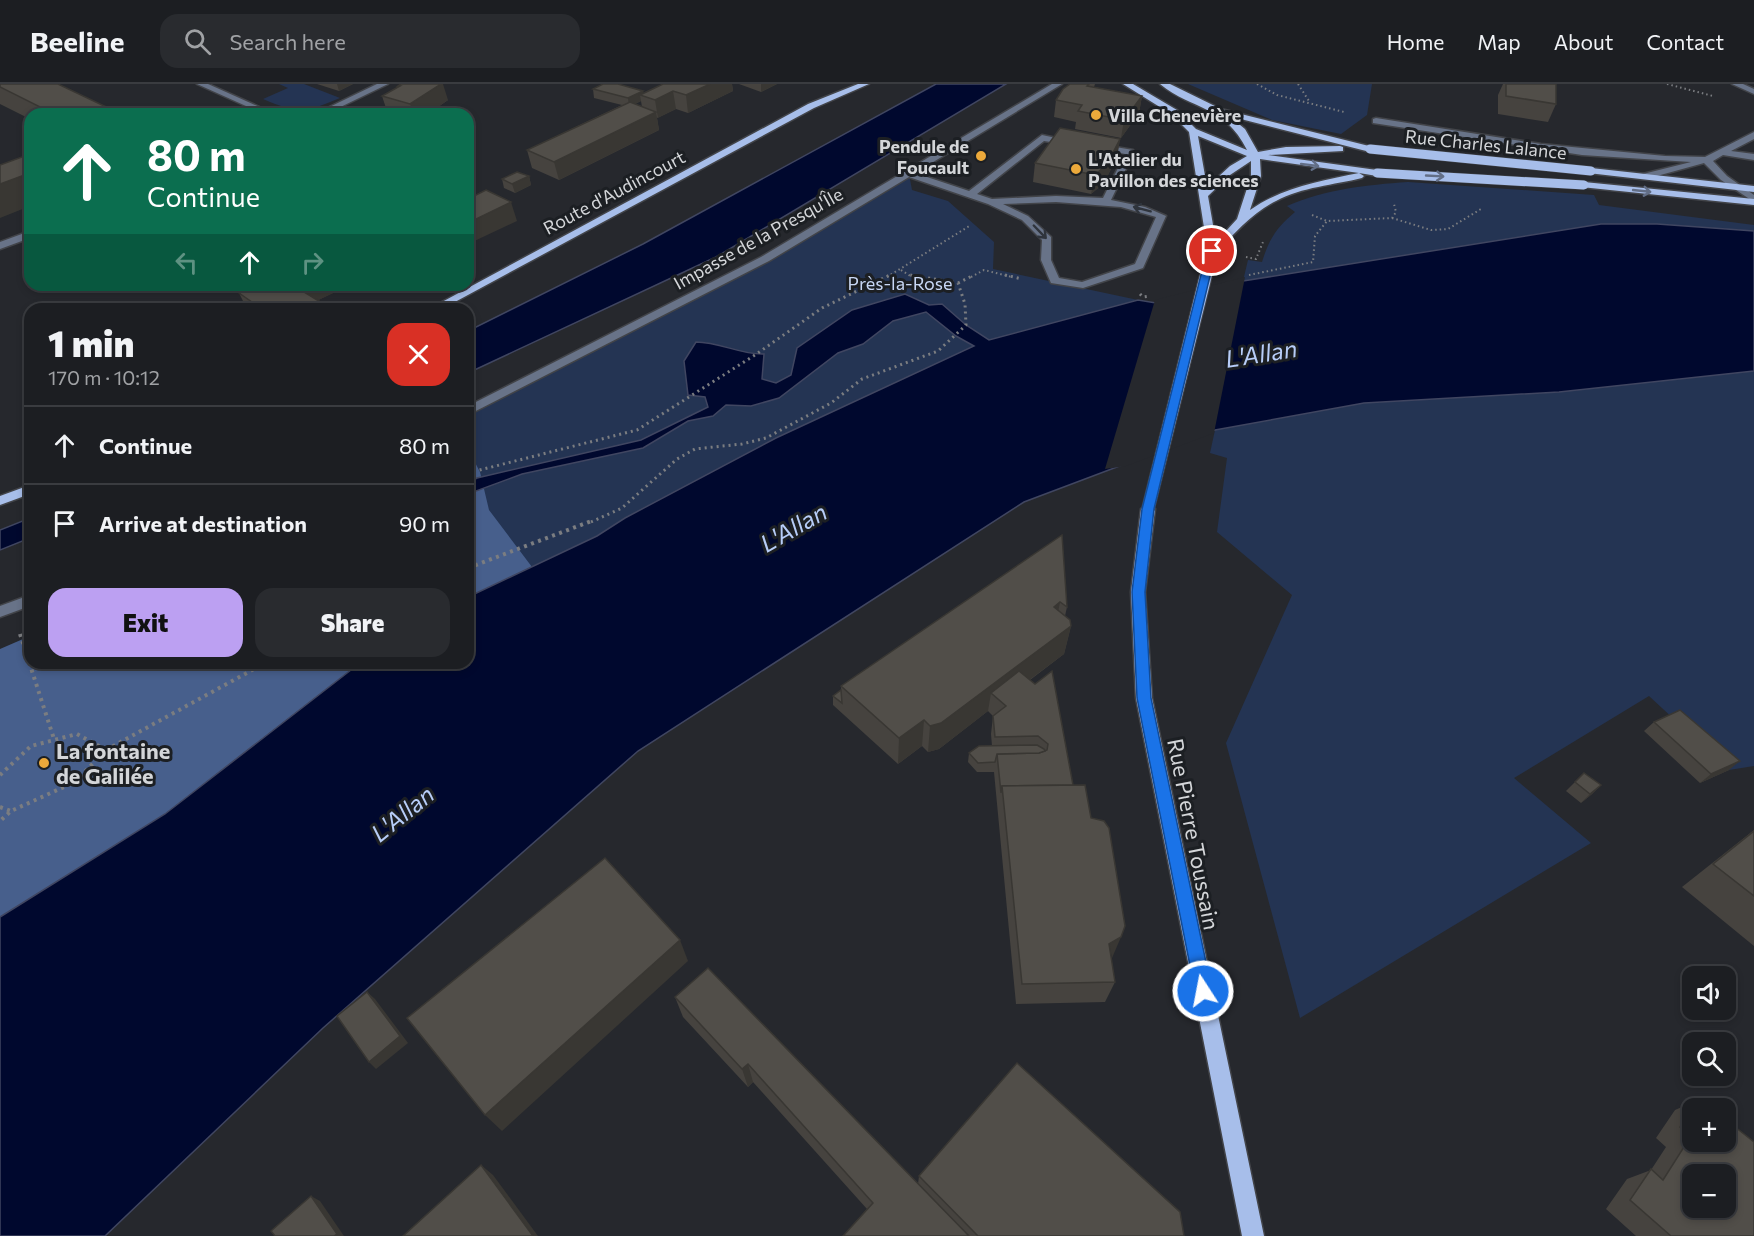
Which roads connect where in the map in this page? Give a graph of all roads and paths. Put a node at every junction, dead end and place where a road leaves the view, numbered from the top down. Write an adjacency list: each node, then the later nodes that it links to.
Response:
1 (201, 84): 11 (street)
2 (384, 84): 12 (street)
3 (838, 84): 10 (main road)
4 (864, 84): 10 (main road)
5 (1058, 84): 23 (street, Impasse de la Presqu'Île)
6 (1127, 84): 15 (main road)
7 (1164, 84): 13 (main road)
8 (1736, 84): 9 (street)
9 (1754, 92)
10 (811, 106): 44 (main road, Route d'Audincourt)
11 (257, 108)
12 (333, 108)
13 (1218, 111): 17 (main road, Rue Charles Lalance); 19 (main road)
14 (1376, 121): 21 (street)
15 (1194, 131): 19 (main road); 28 (main road)
16 (1754, 135): 18 (street)
17 (1370, 149): 19 (main road); 24 (main road, Rue Charles Lalance, bridge)
18 (1722, 152): 20 (street); 21 (street)
19 (1255, 156): 22 (main road, one-way to 22); 28 (main road); 34 (main road)
20 (1754, 157)
21 (1707, 160): 24 (street); 25 (street)
22 (1377, 173): 30 (main road, Rue Charles Lalance, one-way to 30, bridge); 34 (main road, Rue Charles Lalance)
23 (909, 174): 27 (street); 47 (street, Impasse de la Presqu'Île)
24 (1646, 176): 25 (main road, Rue Charles Lalance)
25 (1737, 187): 26 (main road, Rue Charles Lalance); 30 (street)
26 (1754, 189)
27 (970, 195): 31 (street); 32 (street)
28 (1203, 196): 39 (main road)
29 (1392, 196): 35 (path)
30 (1754, 200)
31 (1105, 203): 32 (street); 42 (street, one-way to 31)
32 (995, 204): 40 (path); 42 (street, one-way to 42)
33 (1306, 212): 35 (path)
34 (1242, 220): 39 (main road)
35 (1327, 221): 41 (path)
36 (24, 236): 38 (street)
37 (1264, 238): 39 (path)
38 (0, 246)
39 (1212, 251): 62 (main road, Rue Pierre Toussain, bridge)
40 (901, 270): 43 (path); 48 (path)
41 (1249, 275)
42 (1055, 281): 43 (path)
43 (958, 283): 51 (path)
44 (474, 287)
45 (467, 291): 46 (main road, Route d'Audincourt)
46 (445, 303)
47 (474, 408)
48 (474, 470)
49 (24, 491): 50 (main road)
50 (0, 501)
51 (474, 566)
52 (24, 602): 53 (street)
53 (0, 612)
54 (31, 669): 56 (path)
55 (254, 669): 57 (path)
56 (54, 740): 57 (path); 58 (path)
57 (106, 750): 60 (path)
58 (0, 776)
59 (0, 807): 60 (path)
60 (11, 811): 61 (path)
61 (0, 821)
62 (1253, 1236)

